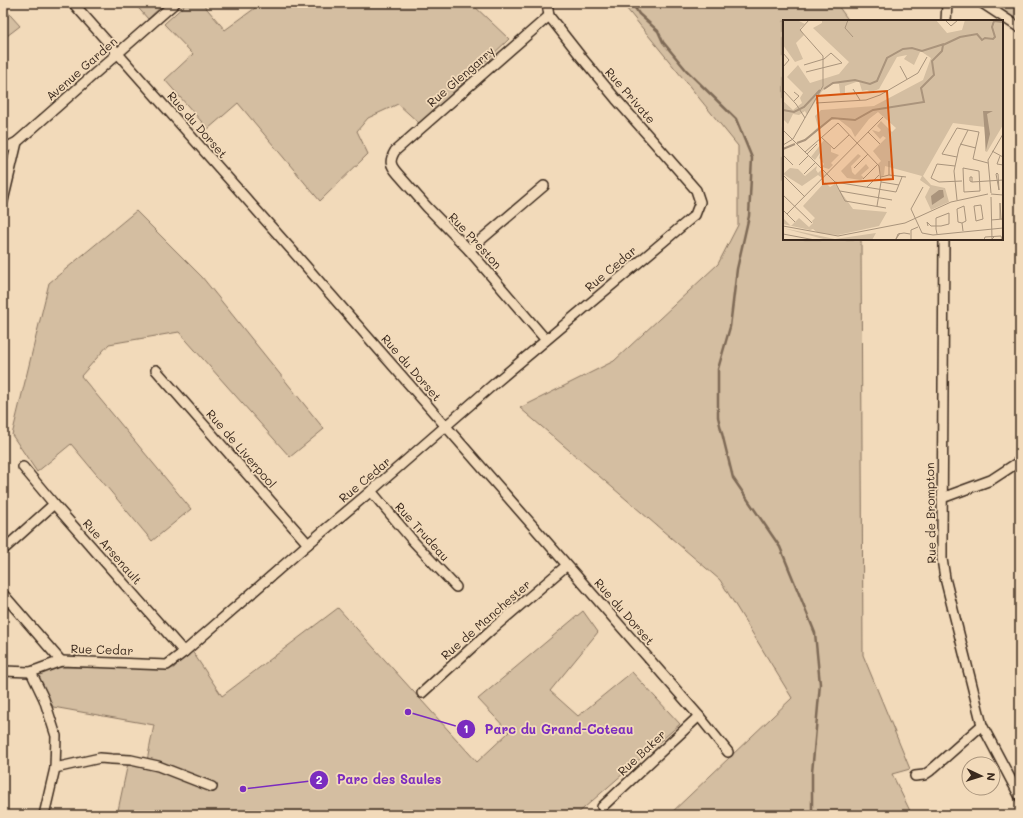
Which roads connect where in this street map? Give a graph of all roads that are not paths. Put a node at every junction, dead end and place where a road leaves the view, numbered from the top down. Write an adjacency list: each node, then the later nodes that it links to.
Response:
1 (73, 3): 9 (street, Rue du Dorset)
2 (175, 3): 9 (street, Avenue Garden)
3 (547, 3): 6 (street)
4 (947, 3): 7 (street)
5 (982, 3): 8 (street)
6 (549, 16): 12 (street, Rue Glengarry); 15 (street, Rue Private)
7 (946, 20)
8 (1020, 28)
9 (118, 53): 10 (street, Avenue Garden); 20 (street, Rue du Dorset)
10 (17, 142): 11 (street, Avenue Garden); 14 (street)
11 (3, 149)
12 (391, 158): 17 (street, Rue Preston)
13 (544, 186): 17 (street)
14 (3, 201)
15 (700, 202): 18 (street, Rue Cedar)
16 (944, 240): 24 (street, Rue de Brompton)
17 (469, 250): 18 (street, Rue Preston)
18 (546, 340): 20 (street, Rue Cedar)
19 (156, 370): 26 (street, Rue de Liverpool)
20 (446, 427): 23 (street, Rue Cedar); 28 (street, Rue du Dorset)
21 (1020, 462): 24 (street)
22 (23, 467): 25 (street, Rue Arsenault)
23 (371, 491): 26 (street, Rue Cedar); 29 (street, Rue Trudeau)
24 (942, 498): 37 (street, Rue de Brompton)
25 (54, 504): 27 (street); 31 (street, Rue Arsenault)
26 (308, 544): 31 (street, Rue Cedar)
27 (3, 550)
28 (566, 566): 35 (street, Rue de Manchester); 36 (street, Rue du Dorset)
29 (456, 587)
30 (3, 594): 32 (street)
31 (184, 652): 32 (street, Rue Cedar)
32 (61, 661): 34 (street, Rue Cedar)
33 (3, 671): 34 (street, Rue Cedar)
34 (31, 672): 39 (street)
35 (422, 693)
36 (699, 716): 38 (street, Rue du Dorset); 43 (street, Rue Baker)
37 (982, 725): 40 (street); 42 (street, Rue de Brompton)
38 (728, 752)
39 (55, 768): 41 (street); 44 (street)
40 (915, 776)
41 (212, 787)
42 (1020, 796)
43 (602, 807)
44 (44, 815)

